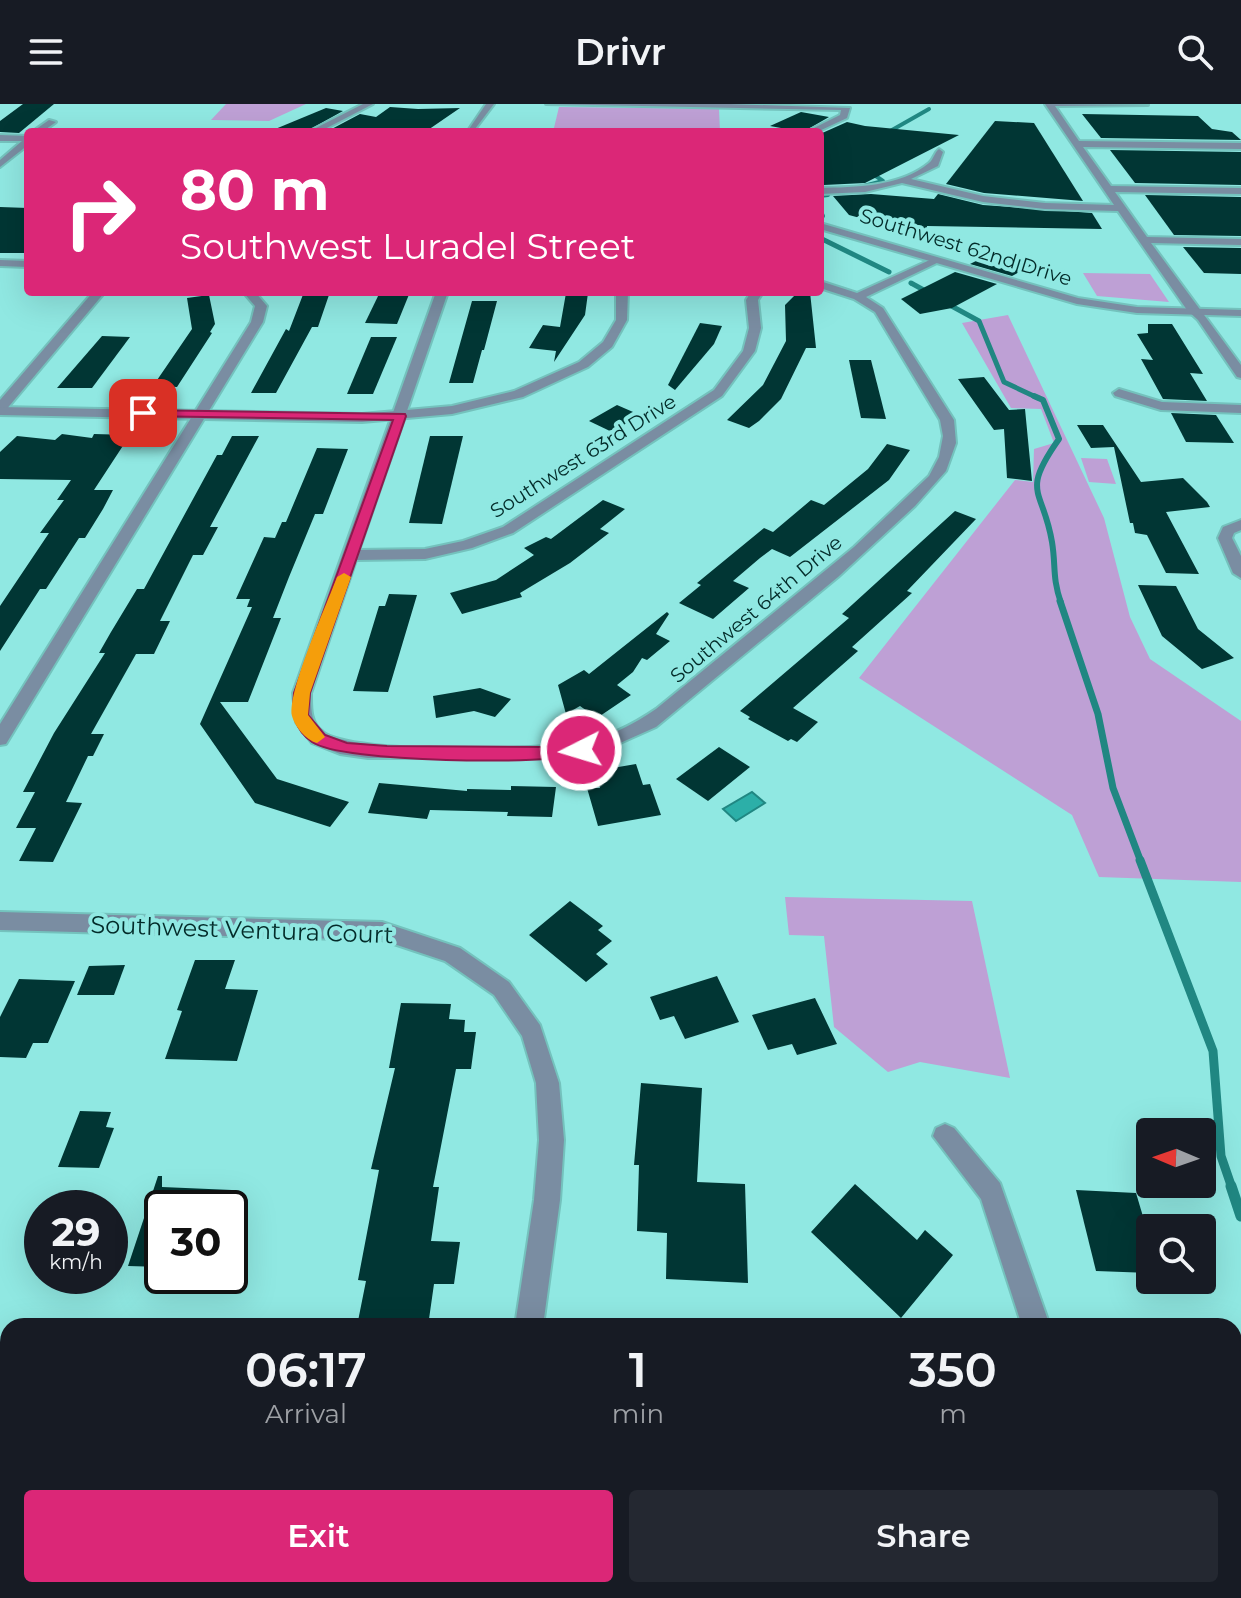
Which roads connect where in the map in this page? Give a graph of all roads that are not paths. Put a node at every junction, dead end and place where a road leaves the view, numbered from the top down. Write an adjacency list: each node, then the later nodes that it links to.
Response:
1 (369, 104): 9 (street)
2 (490, 104): 7 (street)
3 (550, 104): 10 (street)
4 (1049, 104): 5 (street); 14 (street)
5 (1144, 105)
6 (52, 122): 8 (street)
7 (472, 127)
8 (42, 128)
9 (320, 128)
10 (818, 128)
11 (0, 138): 12 (street)
12 (24, 140)
13 (24, 143): 17 (street)
14 (1076, 144): 15 (street); 19 (street)
15 (1241, 146)
16 (939, 152): 18 (street)
17 (0, 164)
18 (902, 180): 20 (street); 22 (street)
19 (1108, 189): 21 (street); 22 (street)
20 (824, 191)
21 (1241, 191)
22 (1122, 208): 24 (street)
23 (824, 227): 26 (street, Southwest 62nd Drive)
24 (1143, 240): 25 (street); 36 (street)
25 (1241, 242)
26 (936, 261): 35 (street); 36 (street, Southwest 62nd Drive)
27 (0, 263): 28 (street)
28 (24, 264)
29 (824, 285): 35 (street)
30 (96, 296): 41 (street)
31 (254, 296): 42 (street)
32 (441, 296): 43 (street)
33 (622, 296): 43 (street)
34 (754, 296): 45 (street, Southwest 63rd Drive)
35 (858, 297): 45 (street, Southwest 64th Drive)
36 (1196, 312): 37 (street, Southwest 62nd Drive); 38 (street)
37 (1241, 313)
38 (1241, 374)
39 (1119, 393): 40 (street)
40 (1241, 409)
41 (0, 410): 42 (street)
42 (200, 414): 43 (street); 47 (street)
43 (400, 416): 45 (street)
44 (1241, 524): 46 (street)
45 (352, 555)
46 (1241, 573)
47 (0, 739)
48 (0, 921): 50 (street, Southwest Ventura Court)
49 (945, 1136): 51 (street)
50 (530, 1318)
51 (1033, 1318)

